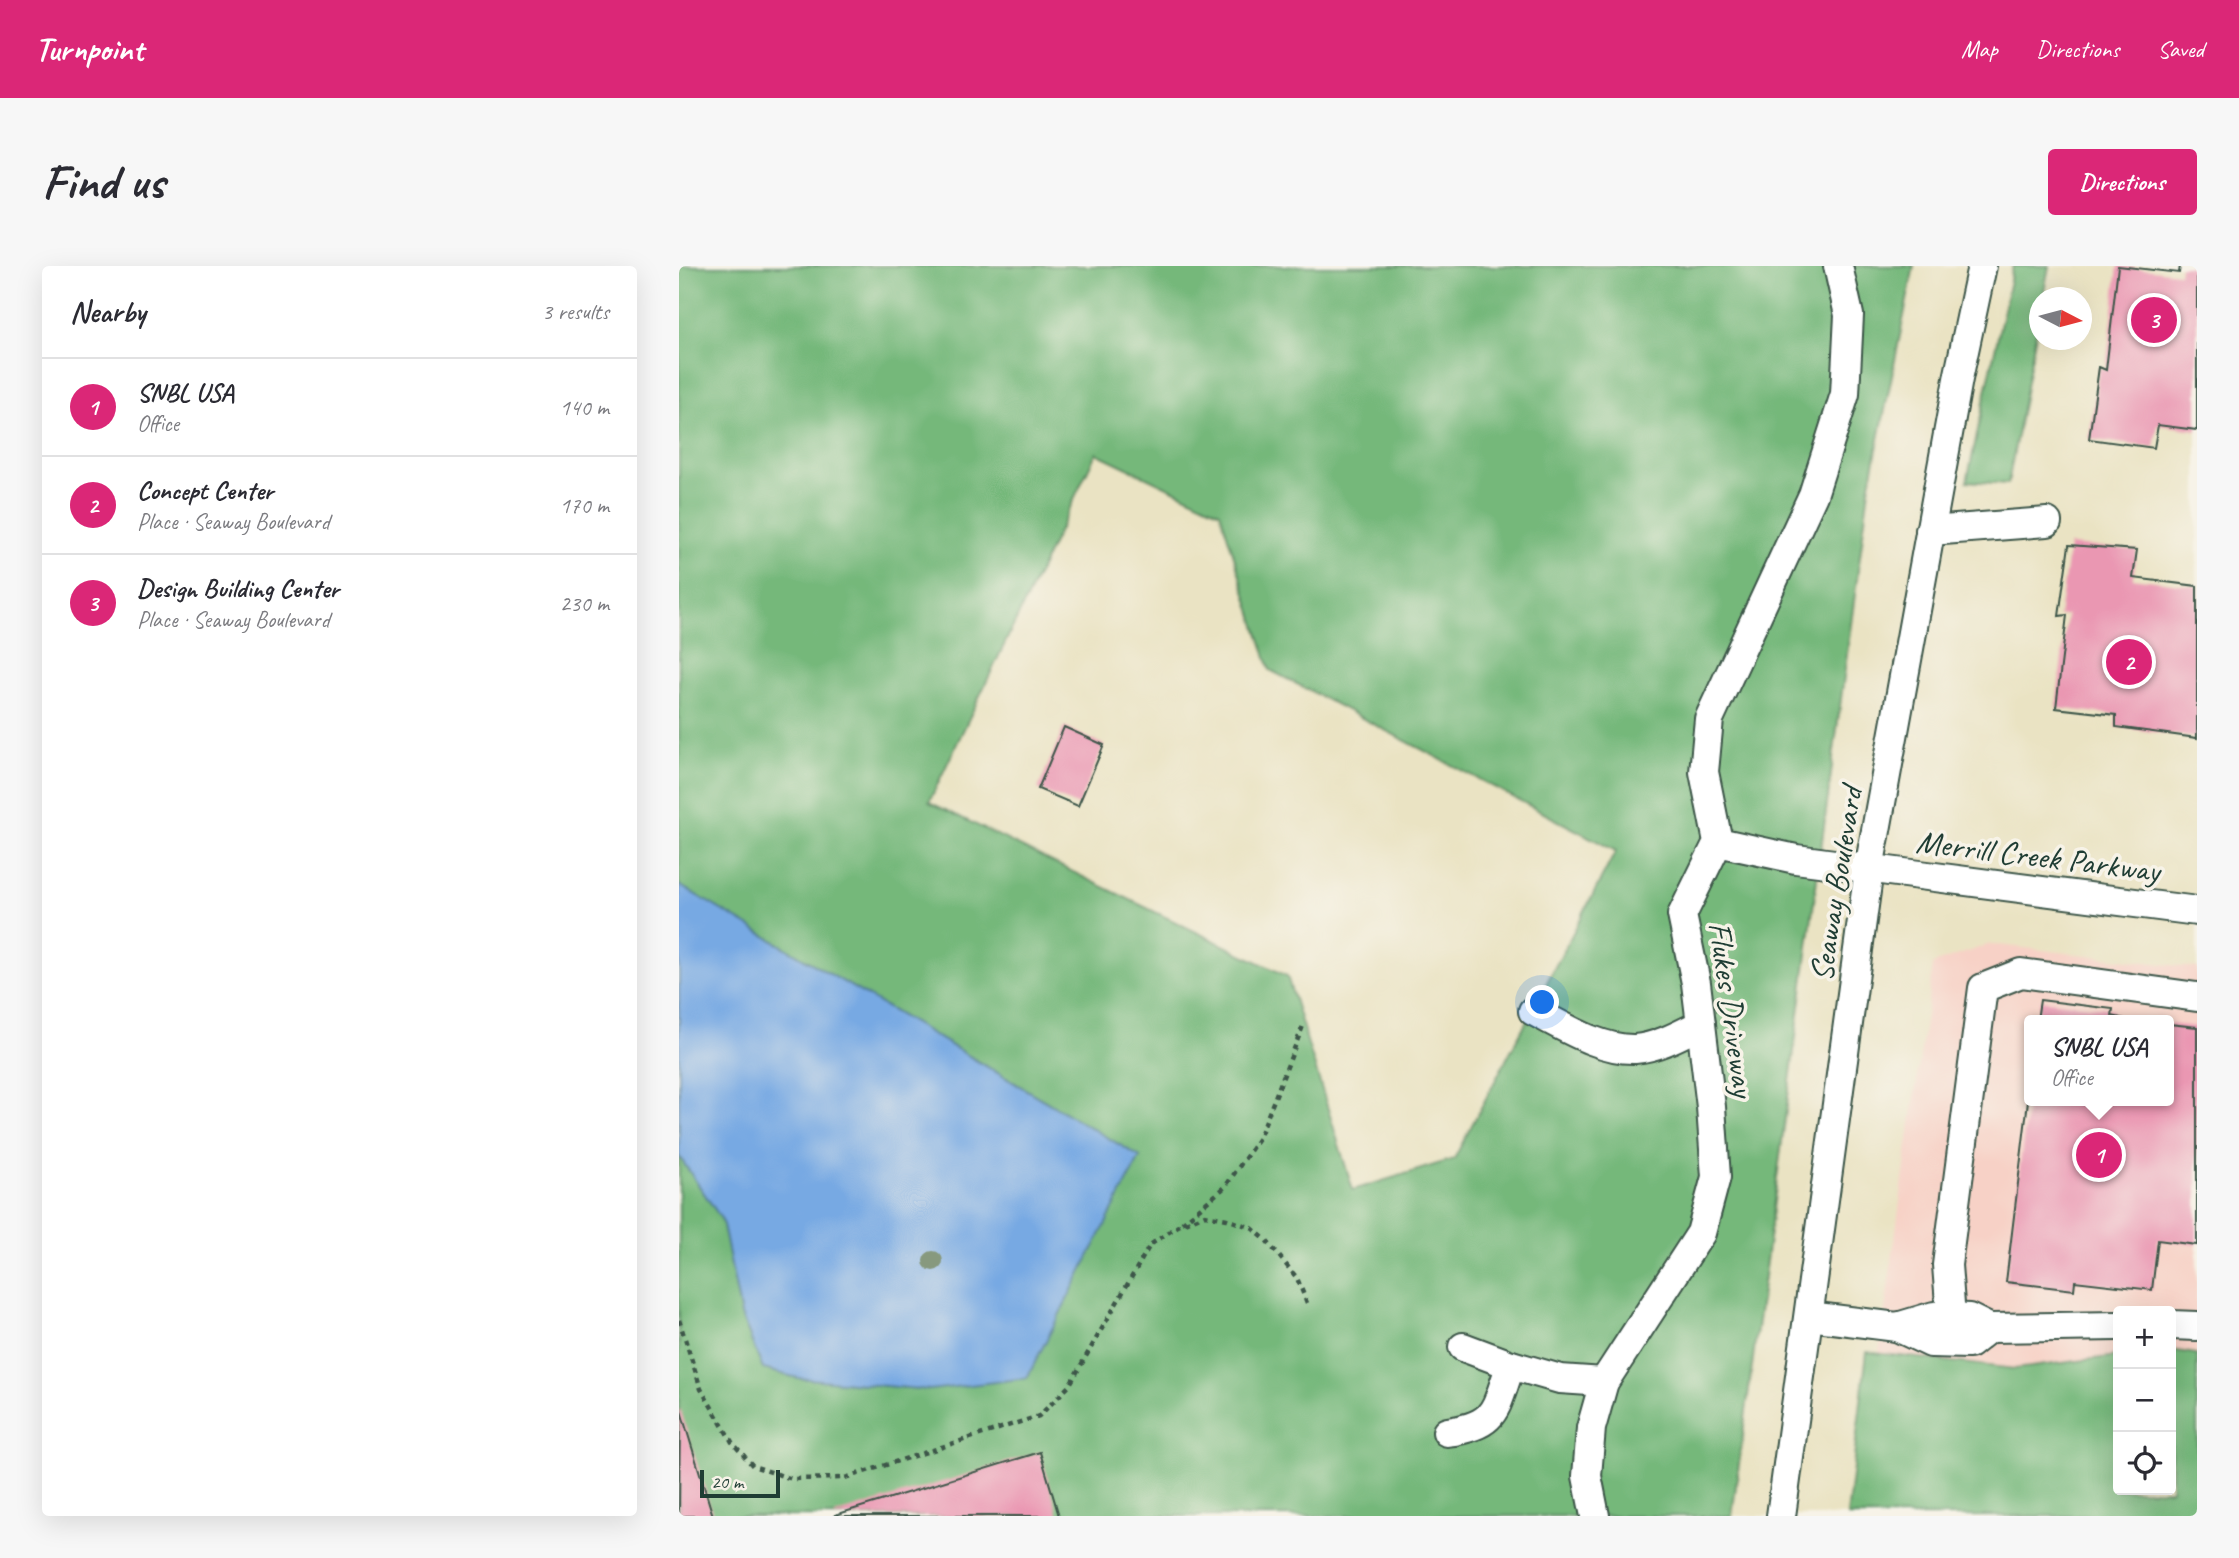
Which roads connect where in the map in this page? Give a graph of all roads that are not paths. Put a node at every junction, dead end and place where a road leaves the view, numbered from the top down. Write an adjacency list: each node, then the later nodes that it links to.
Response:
1 (1838, 266): 5 (street)
2 (1982, 266): 4 (street, Seaway Boulevard)
3 (2046, 522): 4 (street)
4 (1930, 531): 6 (street, Seaway Boulevard)
5 (1718, 842): 6 (street, Merrill Creek Parkway); 10 (street, Flukes Driveway)
6 (1869, 869): 7 (street, Merrill Creek Parkway); 11 (street, Seaway Boulevard)
7 (2197, 911)
8 (2197, 997): 12 (street)
9 (1532, 1011): 10 (street)
10 (1701, 1024): 20 (street, Flukes Driveway)
11 (1809, 1316): 16 (street); 23 (street, Seaway Boulevard)
12 (1951, 1317): 16 (street); 17 (street)
13 (2176, 1325): 15 (street)
14 (2113, 1326): 17 (street)
15 (2197, 1326)
16 (1897, 1327): 17 (street)
17 (1989, 1328)
18 (1463, 1347): 19 (street)
19 (1511, 1365): 20 (street); 21 (street)
20 (1604, 1382): 22 (street, Flukes Driveway)
21 (1447, 1432)
22 (1595, 1516)
23 (1781, 1516)

